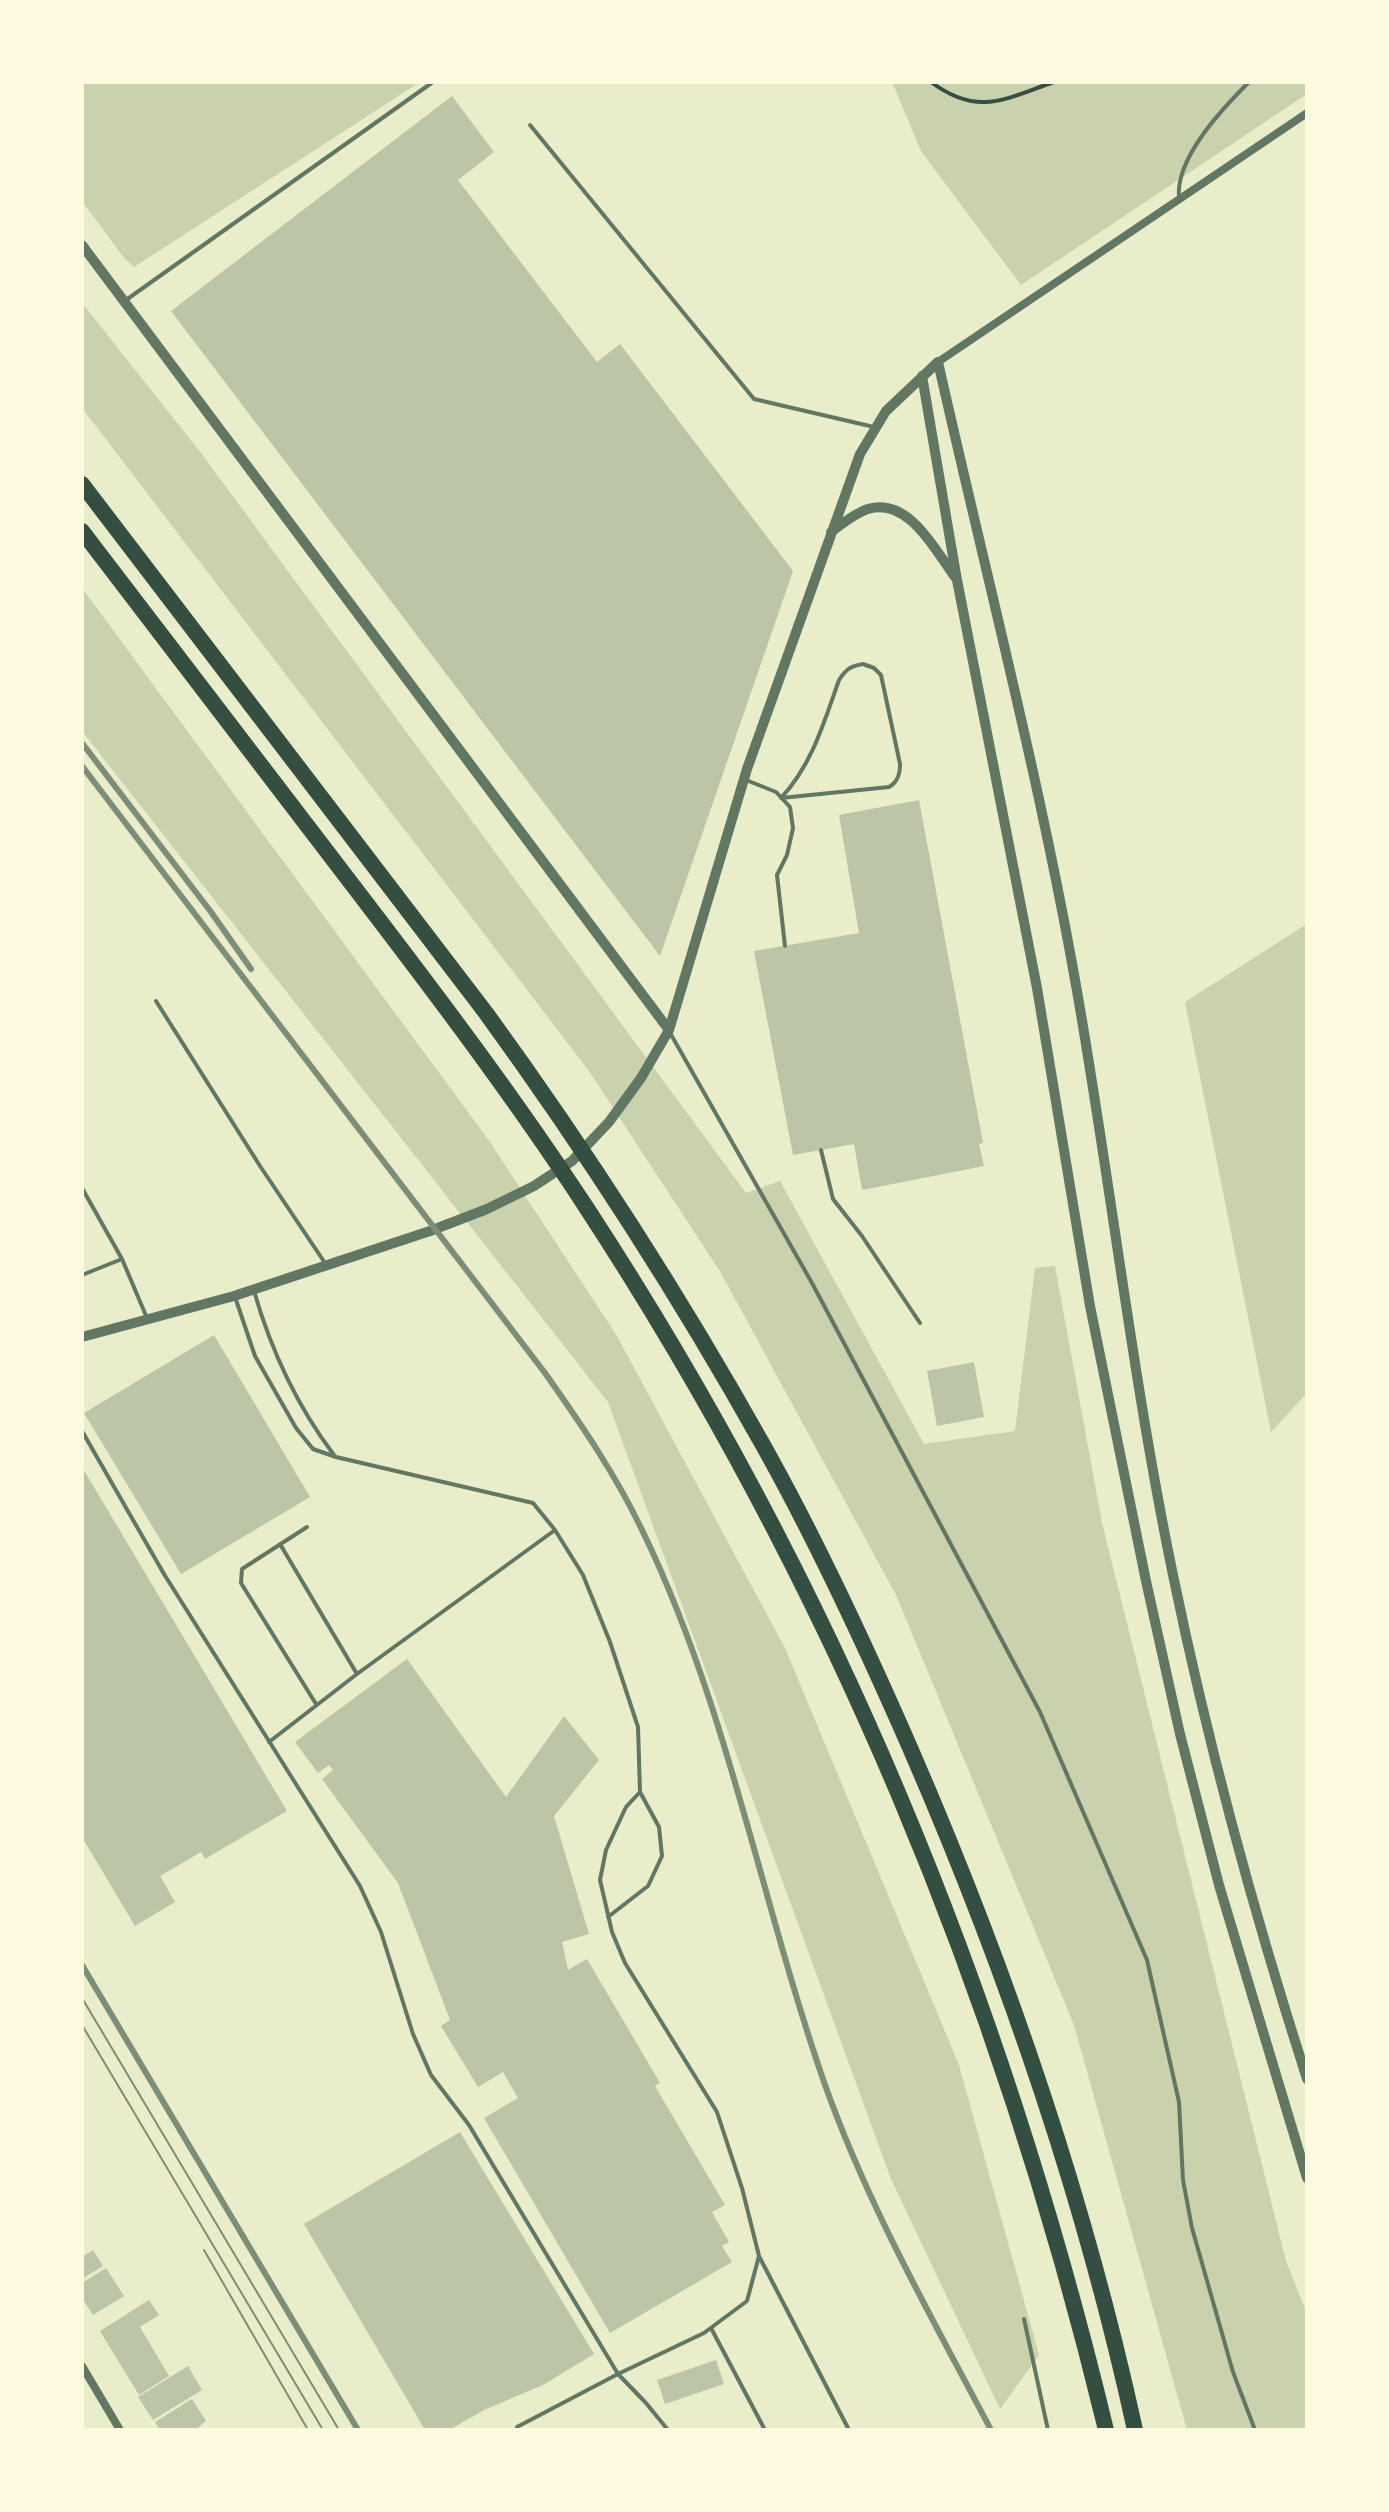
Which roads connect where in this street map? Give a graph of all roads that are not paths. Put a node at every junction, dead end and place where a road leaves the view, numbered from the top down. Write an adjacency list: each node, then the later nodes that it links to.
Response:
1 (433, 82): 7 (lane)
2 (1249, 82): 5 (lane)
3 (1307, 113): 5 (street)
4 (530, 125): 10 (lane)
5 (1179, 200): 8 (street)
6 (82, 245): 7 (street)
7 (124, 301): 19 (street)
8 (938, 362): 9 (street); 40 (street)
9 (922, 376): 10 (street); 14 (street)
10 (874, 427): 13 (street)
11 (82, 484): 54 (highway)
12 (82, 531): 53 (highway)
13 (831, 532): 14 (street); 15 (street)
14 (957, 580): 41 (street)
15 (744, 779): 16 (lane); 19 (street)
16 (781, 798): 16 (lane); 17 (lane)
17 (785, 946)
18 (156, 1001): 23 (lane)
19 (669, 1030): 23 (street); 55 (lane)
20 (821, 1150): 28 (lane)
21 (82, 1188): 22 (lane)
22 (122, 1259): 24 (lane); 27 (lane)
23 (326, 1265): 25 (street)
24 (82, 1275)
25 (254, 1289): 26 (street); 31 (lane)
26 (234, 1296): 27 (street); 31 (lane)
27 (147, 1318): 29 (street)
28 (920, 1323)
29 (82, 1337)
30 (82, 1431): 37 (lane)
31 (336, 1457): 33 (lane)
32 (307, 1527): 34 (lane)
33 (555, 1530): 35 (lane); 38 (lane)
34 (280, 1544): 35 (lane); 36 (lane)
35 (357, 1674): 36 (lane)
36 (316, 1704): 37 (lane)
37 (269, 1742): 46 (lane)
38 (640, 1792): 39 (lane); 39 (lane)
39 (608, 1917): 42 (lane)
40 (1307, 2079)
41 (1307, 2178)
42 (759, 2256): 44 (lane); 51 (lane)
43 (1024, 2319): 52 (lane)
44 (711, 2328): 46 (lane); 50 (lane)
45 (82, 2366): 48 (street)
46 (618, 2374): 47 (lane); 49 (lane)
47 (517, 2427)
48 (120, 2430)
49 (668, 2430)
50 (765, 2430)
51 (849, 2430)
52 (1048, 2430)
53 (1106, 2430)
54 (1135, 2430)
55 (1255, 2430)

